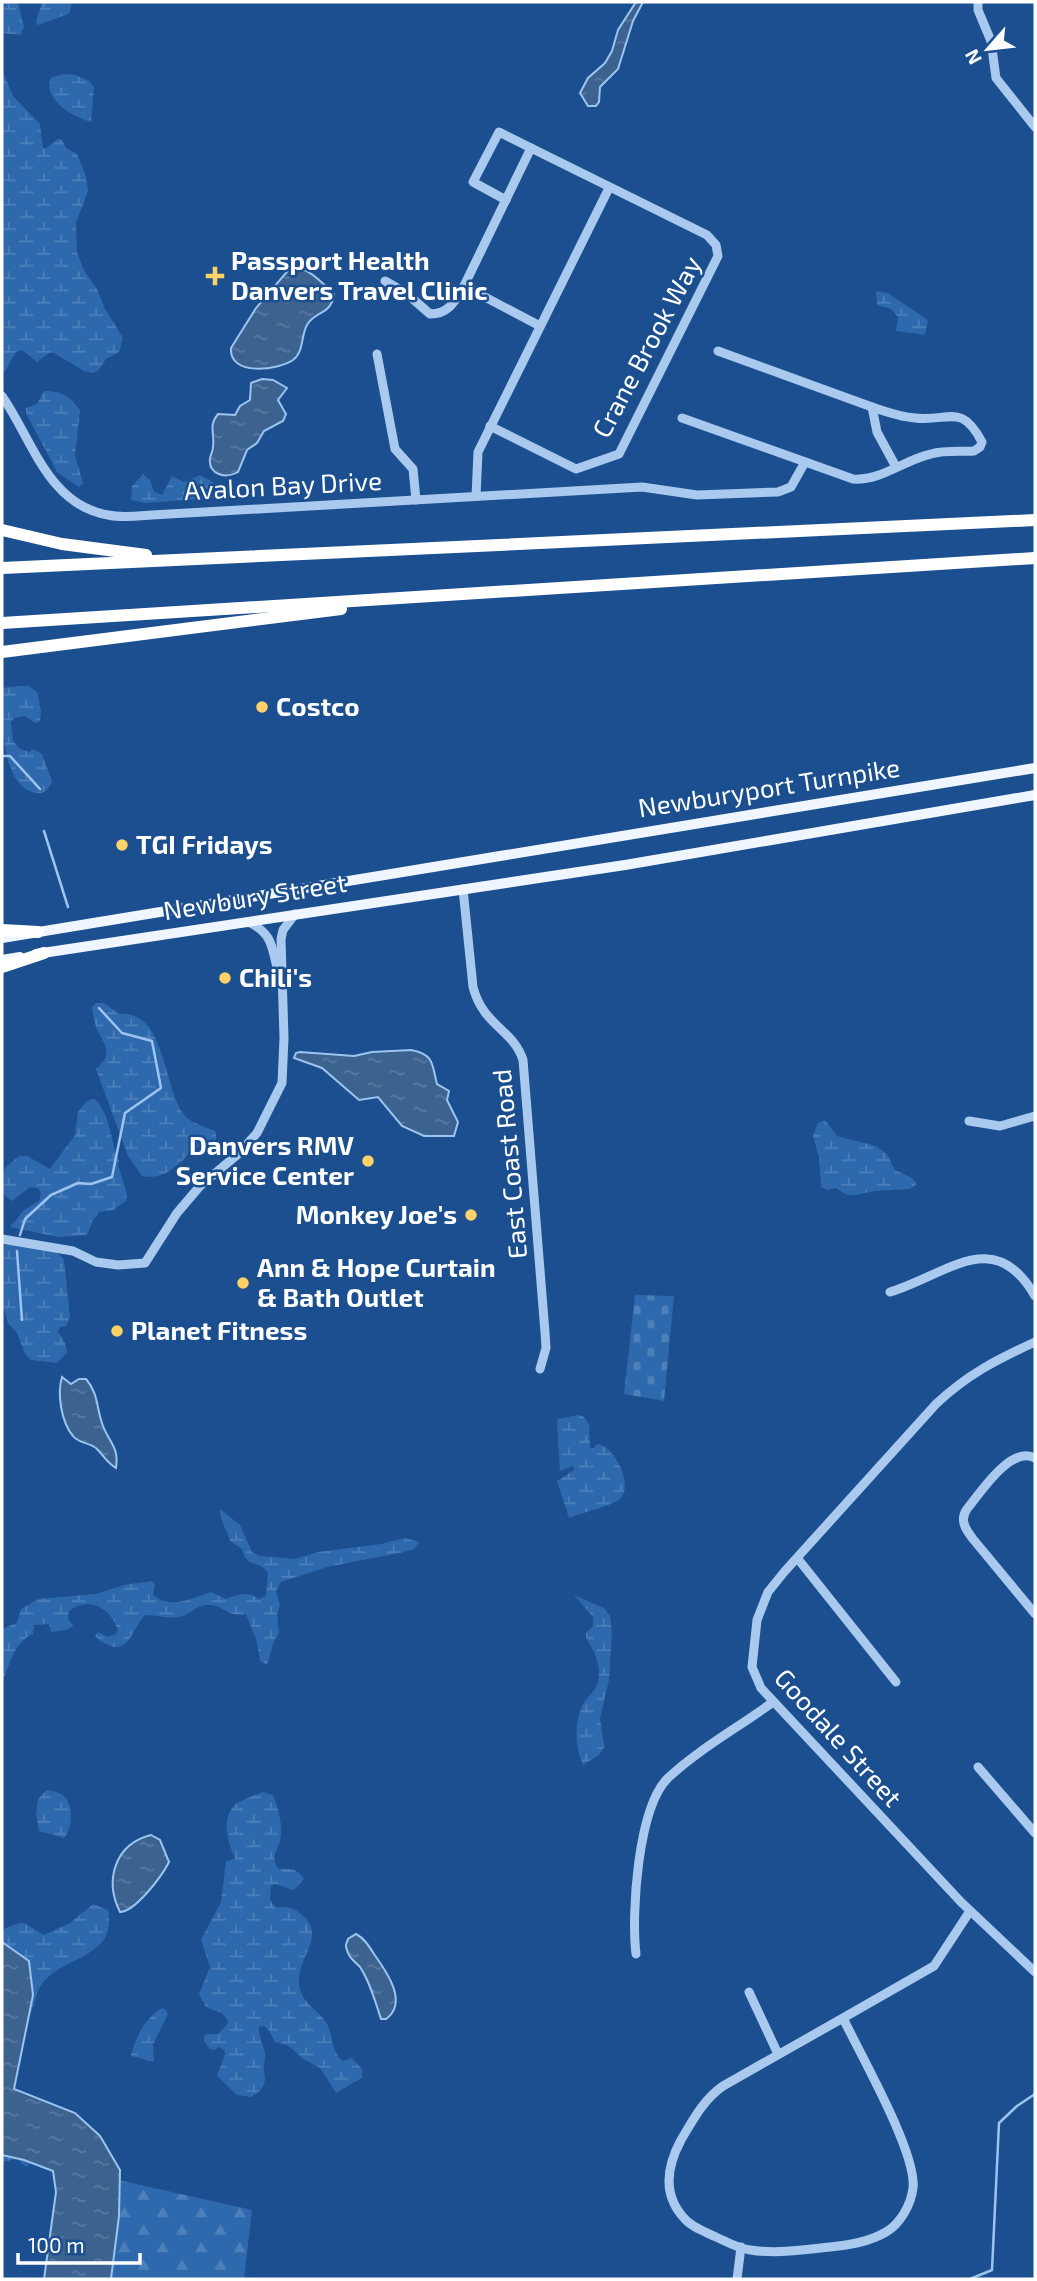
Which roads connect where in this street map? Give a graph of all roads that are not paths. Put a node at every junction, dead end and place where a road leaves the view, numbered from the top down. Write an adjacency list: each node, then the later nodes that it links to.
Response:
1 (978, 2): 2 (street)
2 (1035, 127)
3 (531, 148): 4 (street, Crane Brook Way); 5 (street); 5 (street, Crane Brook Way)
4 (609, 188): 8 (street); 14 (street, Crane Brook Way)
5 (506, 200): 7 (street)
6 (386, 281): 7 (street)
7 (464, 286): 8 (street)
8 (540, 326): 14 (street)
9 (718, 351): 12 (street)
10 (377, 354): 18 (street)
11 (2, 396): 18 (street, Avalon Bay Drive)
12 (872, 407): 16 (street); 16 (street)
13 (682, 418): 15 (street)
14 (490, 426): 17 (street)
15 (805, 462): 16 (street); 17 (street, Avalon Bay Drive)
16 (896, 467)
17 (476, 496): 18 (street, Avalon Bay Drive)
18 (416, 500)
19 (1035, 520): 22 (highway)
20 (2, 530): 22 (highway)
21 (1035, 558): 24 (highway)
22 (185, 559): 23 (highway)
23 (2, 568)
24 (456, 594): 25 (highway); 26 (highway)
25 (2, 623)
26 (2, 652)
27 (1035, 768): 29 (main road, Newburyport Turnpike)
28 (1035, 795): 30 (main road, Newburyport Turnpike)
29 (511, 854): 35 (main road, Newbury Street)
30 (516, 882): 31 (main road, Newbury Street)
31 (463, 889): 32 (main road, Newbury Street); 47 (street, East Coast Road)
32 (295, 914): 33 (main road, Newbury Street); 40 (street)
33 (247, 921): 37 (main road, Newbury Street); 40 (street)
34 (2, 930): 35 (highway)
35 (38, 932): 36 (main road, Newbury Street)
36 (2, 938)
37 (44, 953): 38 (main road, Newbury Street); 39 (highway)
38 (2, 960)
39 (2, 967)
40 (281, 984): 43 (street)
41 (1035, 1116): 42 (street)
42 (969, 1121)
43 (2, 1239)
44 (890, 1292): 45 (street)
45 (1035, 1296)
46 (1035, 1342): 49 (street, Goodale Street)
47 (540, 1369)
48 (1035, 1458): 50 (street)
49 (798, 1559): 51 (street); 52 (street, Goodale Street)
50 (1035, 1614)
51 (896, 1682)
52 (773, 1702): 55 (street, Goodale Street); 56 (street)
53 (978, 1767): 54 (street)
54 (1035, 1833)
55 (970, 1911): 57 (street, Goodale Street); 59 (street)
56 (636, 1954)
57 (1034, 1968)
58 (749, 1992): 60 (street)
59 (843, 2018): 60 (street); 61 (street)
60 (778, 2054): 61 (street)
61 (741, 2247): 62 (street)
62 (737, 2279)

